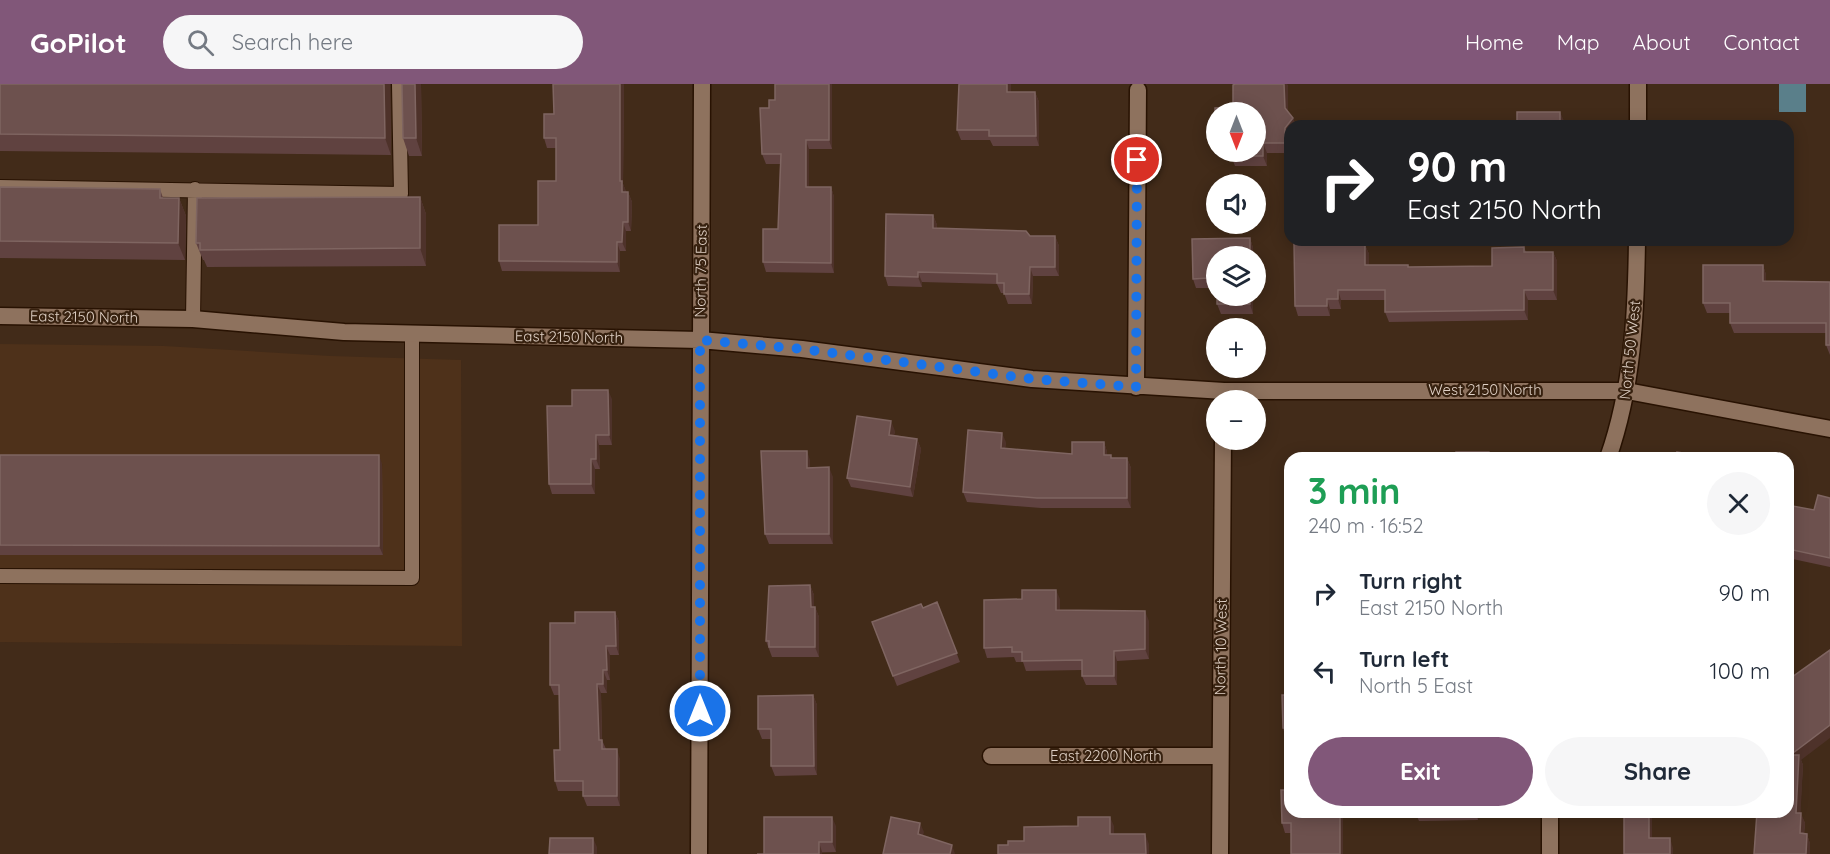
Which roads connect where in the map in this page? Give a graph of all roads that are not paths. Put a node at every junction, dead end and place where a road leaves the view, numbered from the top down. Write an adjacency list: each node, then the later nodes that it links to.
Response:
1 (399, 84): 7 (lane)
2 (702, 84): 12 (street, North 75 East)
3 (1638, 84): 5 (street)
4 (1138, 90): 13 (street)
5 (1638, 120)
6 (0, 187): 7 (lane)
7 (195, 189): 10 (lane)
8 (1637, 246): 14 (street, North 50 West)
9 (0, 316): 10 (street, East 2150 North)
10 (193, 319): 11 (street, East 2150 North)
11 (412, 334): 12 (street, East 2150 North); 20 (lane)
12 (700, 340): 13 (street, East 2150 North); 24 (street, North 75 East)
13 (1136, 387): 15 (street, West 2150 North)
14 (1627, 390): 16 (street, West 2150 North); 17 (street, West 2150 North); 19 (street, North 50 West)
15 (1206, 394)
16 (1266, 395)
17 (1830, 429)
18 (1223, 450): 22 (street, North 10 West)
19 (1610, 452)
20 (0, 576)
21 (991, 756): 22 (street, East 2200 North)
22 (1220, 756): 25 (street, North 10 West)
23 (1550, 818): 26 (street)
24 (699, 854)
25 (1220, 854)
26 (1550, 854)

